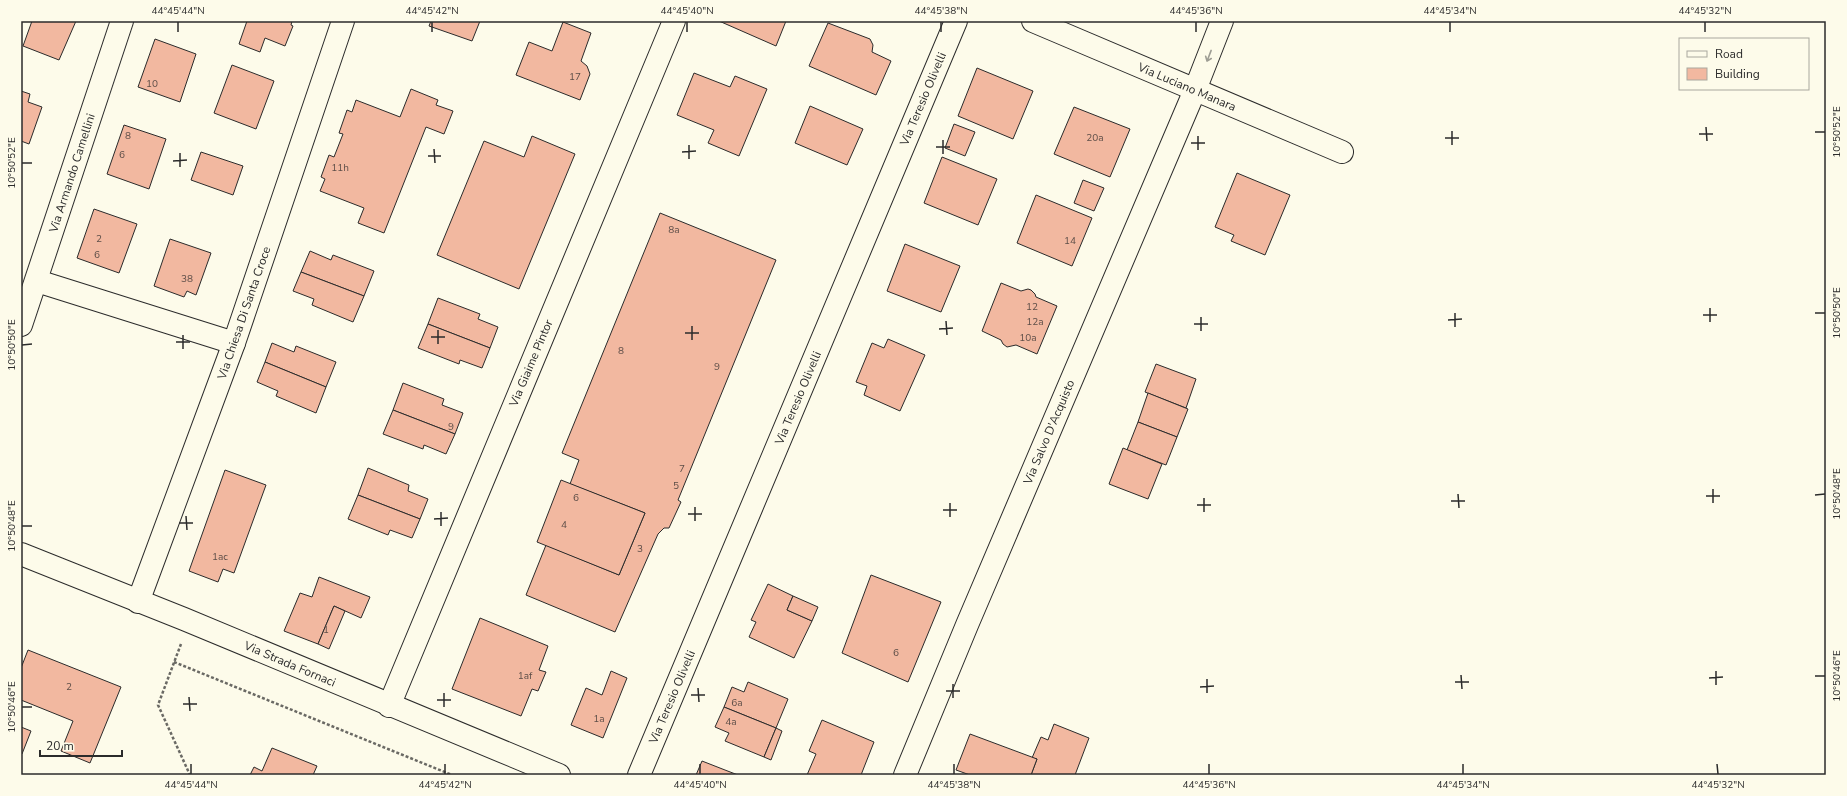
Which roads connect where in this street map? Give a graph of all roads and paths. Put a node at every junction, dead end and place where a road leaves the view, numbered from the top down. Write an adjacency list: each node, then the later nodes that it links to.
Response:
1 (122, 21): 9 (street, Via Armando Camellini)
2 (343, 21): 11 (street, Via Chiesa Di Santa Croce)
3 (674, 21): 16 (street, Via Giaime Pintor)
4 (956, 21): 20 (street, Via Teresio Olivelli)
5 (1033, 21): 7 (street, Via Luciano Manara)
6 (1222, 21): 7 (street, Via Salvo D'Acquisto, one-way to 7)
7 (1195, 90): 8 (street, Via Luciano Manara); 21 (street, Via Salvo D'Acquisto)
8 (1342, 152)
9 (37, 281): 10 (street, Via Armando Camellini); 11 (street)
10 (21, 325)
11 (234, 343): 13 (street, Via Chiesa Di Santa Croce)
12 (21, 554): 13 (street, Via Strada Fornaci)
13 (138, 602): 14 (street, Via Strada Fornaci)
14 (190, 622): 15 (path); 16 (street, Via Strada Fornaci)
15 (174, 662): 17 (path); 18 (path)
16 (389, 706): 19 (street, Via Strada Fornaci)
17 (190, 775)
18 (452, 775)
19 (559, 775)
20 (639, 775)
21 (905, 775)

